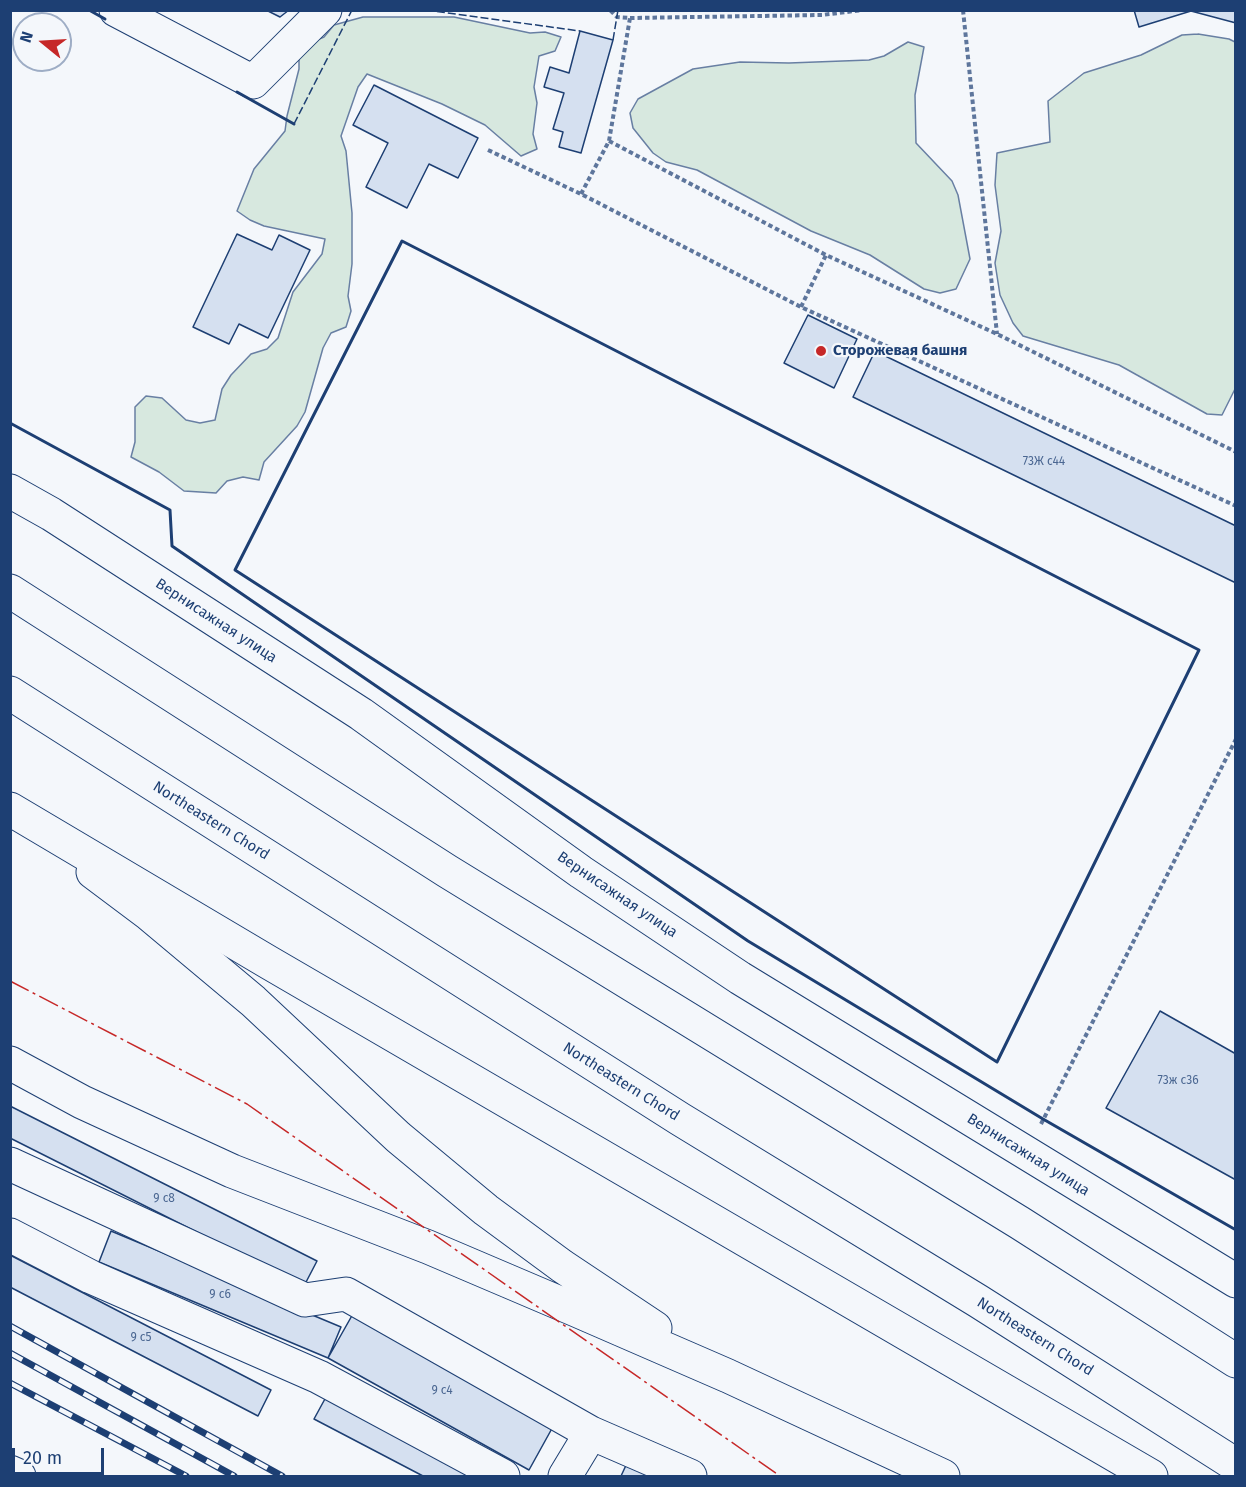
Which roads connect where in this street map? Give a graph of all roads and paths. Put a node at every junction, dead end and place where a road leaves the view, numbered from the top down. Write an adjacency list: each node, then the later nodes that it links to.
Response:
1 (116, 10): 2 (main road)
2 (325, 10)
3 (610, 10): 6 (path)
4 (863, 10): 6 (path)
5 (963, 10): 12 (path)
6 (630, 18): 7 (path)
7 (609, 141): 9 (path); 10 (path)
8 (488, 150): 9 (path)
9 (581, 194): 11 (path)
10 (826, 255): 11 (path); 12 (path)
11 (801, 307): 15 (path)
12 (997, 334): 13 (path)
13 (1236, 452)
14 (10, 491): 24 (main road, Вернисажная улица)
15 (1236, 506)
16 (10, 591): 25 (main road)
17 (10, 693): 28 (main road, Northeastern Chord)
18 (1236, 739): 21 (path)
19 (10, 809): 26 (main road); 35 (main road)
20 (14, 1064): 26 (main road)
21 (1037, 1130)
22 (10, 1164): 27 (main road)
23 (10, 1235): 31 (main road)
24 (1236, 1281)
25 (1236, 1361)
26 (728, 1376): 34 (main road)
27 (591, 1433): 32 (main road); 33 (main road)
28 (1236, 1465)
29 (10, 1472): 30 (main road)
30 (19, 1476)
31 (502, 1476)
32 (565, 1476)
33 (690, 1476)
34 (943, 1476)
35 (1151, 1476)

